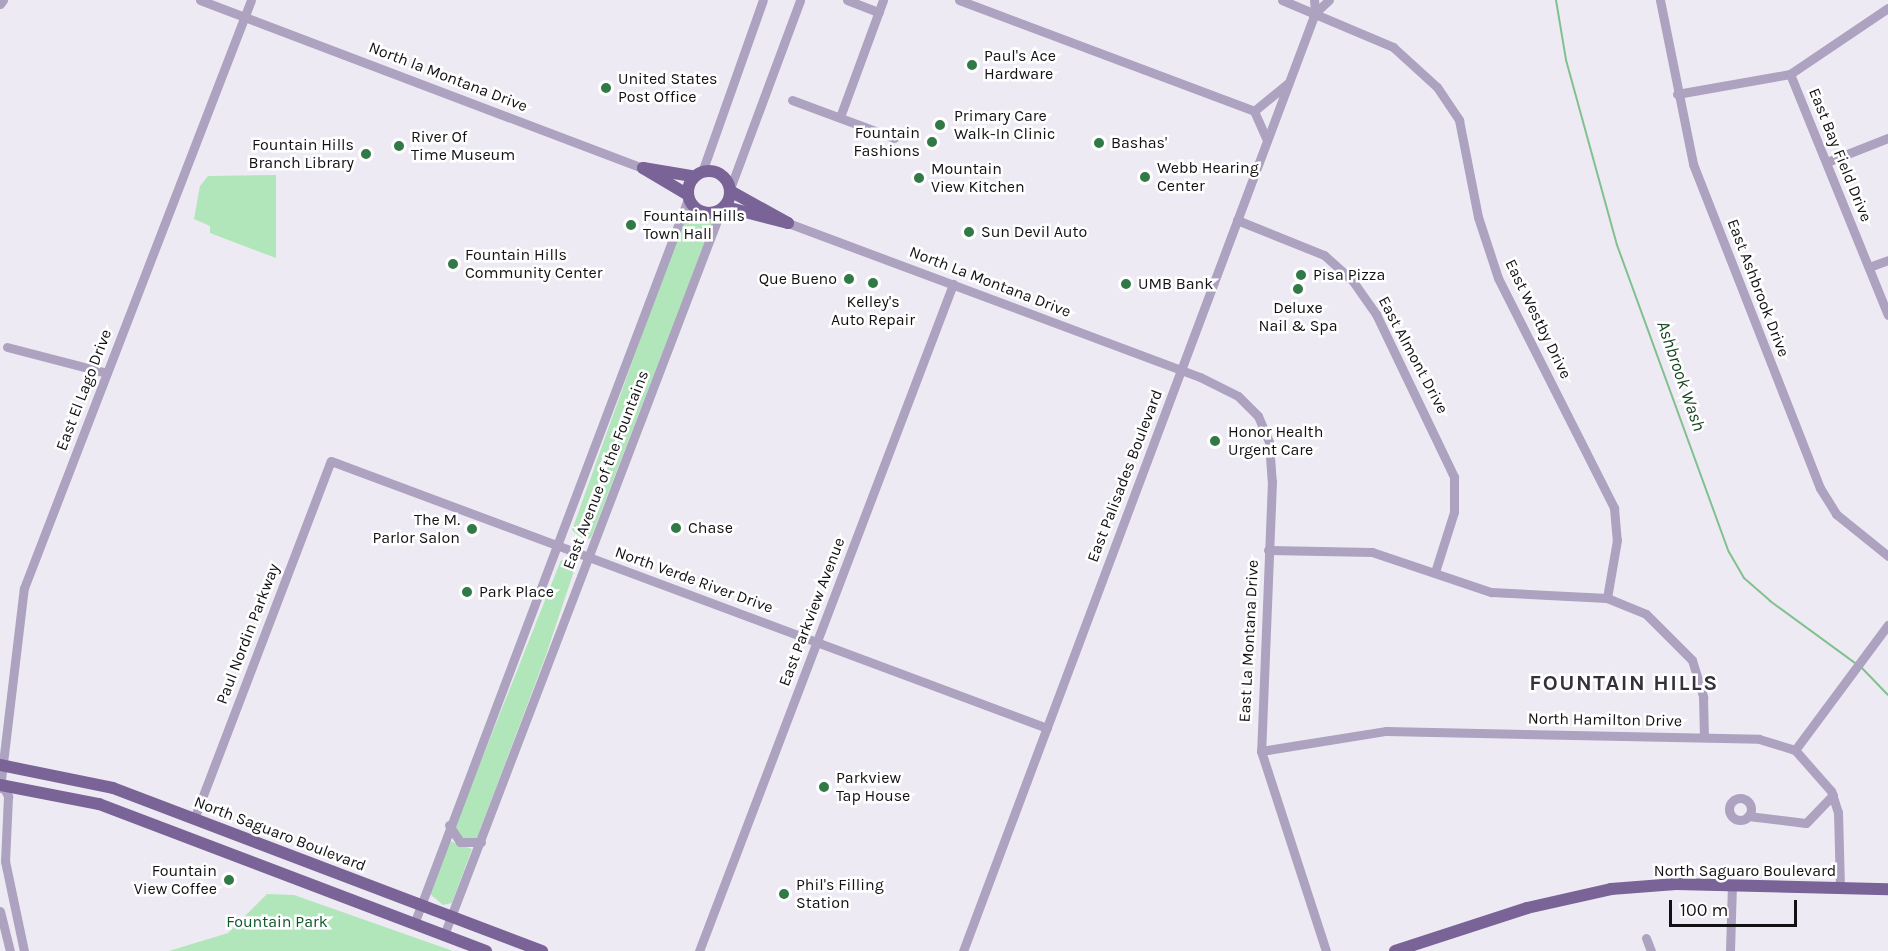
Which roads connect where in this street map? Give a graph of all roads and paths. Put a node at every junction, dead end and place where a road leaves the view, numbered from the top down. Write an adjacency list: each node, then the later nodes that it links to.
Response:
1 (3, 0): 13 (street)
2 (200, 0): 17 (street)
3 (242, 0): 17 (street, East El Lago Drive)
4 (251, 0): 17 (street, East El Lago Drive)
5 (763, 0): 29 (street)
6 (800, 0): 30 (street)
7 (848, 0): 14 (street)
8 (959, 0): 22 (street)
9 (1282, 0): 16 (street, East Westby Drive)
10 (1314, 0): 16 (street, East Palisades Boulevard)
11 (1329, 0): 16 (street, East Palisades Boulevard)
12 (1660, 0): 20 (street, East Ashbrook Drive)
13 (0, 4)
14 (880, 4): 23 (street)
15 (1888, 8): 18 (street)
16 (1315, 13): 19 (street, East Palisades Boulevard); 48 (street, East Westby Drive)
17 (241, 16): 28 (street, North la Montana Drive); 40 (street, East El Lago Drive)
18 (1790, 74): 20 (street); 27 (street, East Bay Field Drive)
19 (1289, 81): 22 (street); 26 (street, East Palisades Boulevard)
20 (1677, 93): 45 (street, East Ashbrook Drive)
21 (792, 100): 23 (street)
22 (1254, 111): 26 (street)
23 (840, 117): 24 (street)
24 (894, 138)
25 (1888, 138): 27 (street)
26 (1268, 140): 33 (street, East Palisades Boulevard)
27 (1827, 162): 36 (street, East Bay Field Drive)
28 (643, 168): 29 (main road); 31 (main road)
29 (697, 174): 30 (main road, North La Montana Drive); 31 (main road)
30 (731, 189): 32 (main road); 34 (main road, North La Montana Drive)
31 (687, 196): 32 (main road, North La Montana Drive); 43 (street, East Avenue of the Fountains)
32 (724, 209): 34 (main road, North La Montana Drive); 46 (street, East Avenue of the Fountains)
33 (1237, 220): 41 (street, East Palisades Boulevard); 47 (street, East Almont Drive)
34 (788, 223): 37 (street, North La Montana Drive)
35 (1888, 260): 36 (street)
36 (1869, 267): 38 (street, East Bay Field Drive)
37 (953, 284): 41 (street, North La Montana Drive); 50 (street, East Parkview Avenue)
38 (1888, 315)
39 (7, 347): 40 (street)
40 (107, 373): 55 (street, East El Lago Drive)
41 (1179, 373): 44 (street, East La Montana Drive); 51 (street, East Palisades Boulevard)
42 (331, 461): 43 (street, North Verde River Drive); 59 (street, Paul Nordin Parkway)
43 (557, 545): 46 (street, North Verde River Drive); 61 (street, East Avenue of the Fountains)
44 (1268, 550): 47 (street); 54 (street, East La Montana Drive)
45 (1888, 556)
46 (590, 557): 50 (street, North Verde River Drive); 62 (street, East Avenue of the Fountains)
47 (1435, 572): 48 (street)
48 (1607, 598): 52 (street)
49 (1888, 625): 53 (street)
50 (817, 641): 51 (street, North Verde River Drive); 76 (street, East Parkview Avenue)
51 (1047, 728): 77 (street, East Palisades Boulevard)
52 (1704, 737): 53 (street, North Hamilton Drive); 54 (street, North Hamilton Drive)
53 (1795, 750): 57 (street)
54 (1261, 751): 78 (street, East La Montana Drive)
55 (2, 765): 56 (street, East El Lago Drive); 59 (main road, North Saguaro Boulevard)
56 (1, 786): 60 (main road); 73 (street, East El Lago Drive)
57 (1833, 795): 58 (street); 64 (street)
58 (1748, 816)
59 (194, 819): 60 (main road); 66 (main road, North Saguaro Boulevard)
60 (148, 822): 69 (main road)
61 (449, 825): 62 (street); 66 (street, East Avenue of the Fountains)
62 (482, 842): 68 (street, East Avenue of the Fountains)
63 (1732, 885): 64 (main road, North Saguaro Boulevard); 79 (main road, North Saguaro Boulevard); 81 (street)
64 (1840, 888): 65 (main road, North Saguaro Boulevard)
65 (1888, 889)
66 (421, 906): 68 (main road, North Saguaro Boulevard); 69 (street, East Avenue of the Fountains)
67 (0, 911): 72 (street)
68 (452, 917): 70 (street, East Avenue of the Fountains); 75 (main road, North Saguaro Boulevard)
69 (414, 924): 70 (main road)
70 (444, 935): 74 (main road)
71 (1646, 938): 80 (street)
72 (10, 951)
73 (24, 951)
74 (486, 951)
75 (542, 951)
76 (699, 951)
77 (963, 951)
78 (1326, 951)
79 (1395, 951)
80 (1651, 951)
81 (1730, 951)

